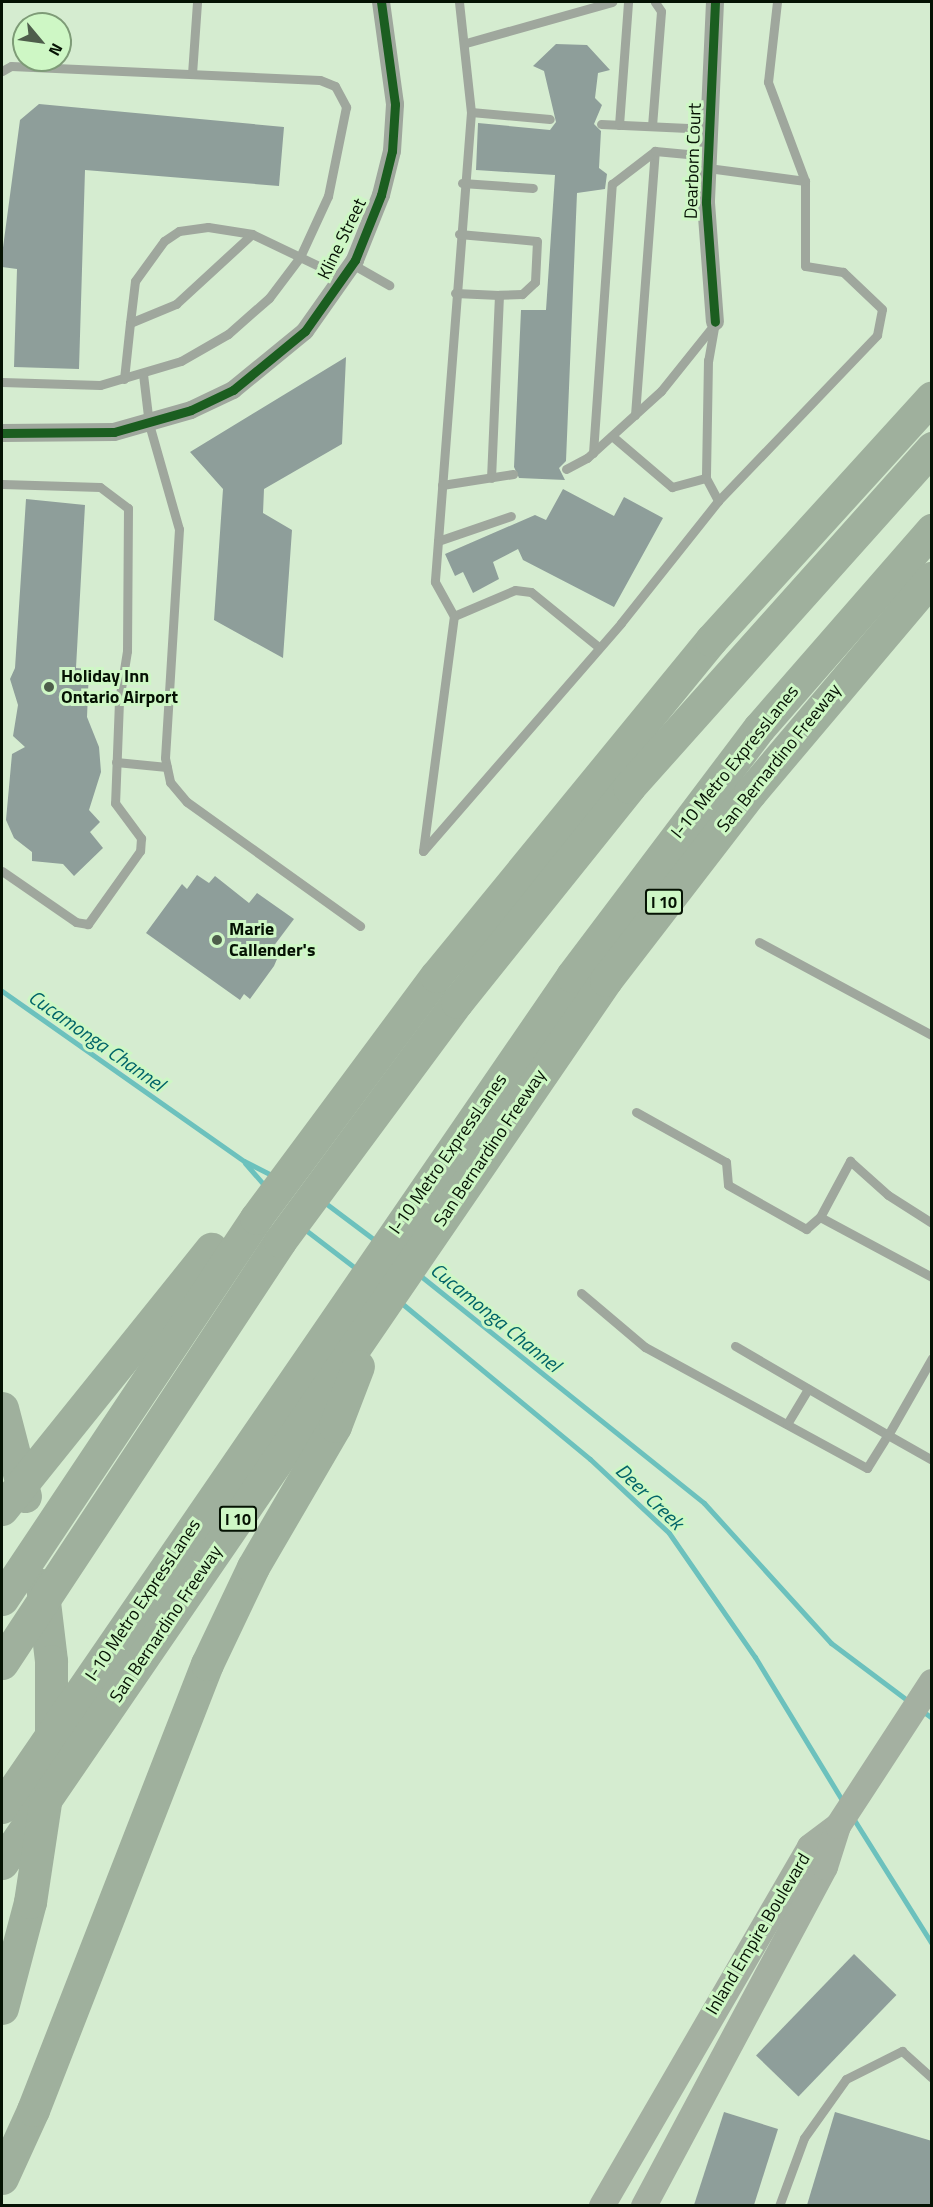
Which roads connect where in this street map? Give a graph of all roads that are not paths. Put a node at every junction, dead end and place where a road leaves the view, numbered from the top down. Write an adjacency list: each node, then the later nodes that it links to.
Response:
1 (198, 2): 12 (lane)
2 (381, 2): 27 (street, Kline Street)
3 (459, 2): 10 (lane)
4 (612, 2): 9 (lane)
5 (628, 2): 16 (lane)
6 (655, 2): 17 (lane)
7 (715, 2): 18 (street, Dearborn Court)
8 (777, 2): 21 (lane)
9 (601, 3): 10 (lane)
10 (466, 43): 13 (lane)
11 (2, 71): 12 (lane)
12 (192, 74): 26 (lane)
13 (471, 112): 14 (lane); 22 (lane)
14 (550, 119)
15 (601, 124): 16 (lane)
16 (619, 125): 17 (lane)
17 (652, 126): 18 (lane)
18 (710, 129): 20 (street, Dearborn Court)
19 (655, 151): 20 (lane); 37 (lane); 42 (lane)
20 (709, 162): 21 (lane); 31 (street, Dearborn Court)
21 (805, 181): 49 (lane)
22 (462, 183): 23 (lane); 25 (lane)
23 (533, 188)
24 (252, 234): 26 (lane); 32 (lane); 32 (lane)
25 (459, 234): 29 (lane); 30 (lane)
26 (300, 257): 27 (lane); 33 (lane)
27 (348, 271): 28 (lane); 38 (street, Kline Street)
28 (389, 285)
29 (455, 293): 30 (lane); 48 (lane)
30 (499, 295): 45 (lane)
31 (715, 322): 37 (lane); 46 (lane)
32 (130, 323): 34 (lane)
33 (143, 374): 34 (lane); 38 (lane)
34 (124, 379): 35 (lane)
35 (2, 382)
36 (932, 397): 63 (highway)
37 (635, 414): 40 (lane)
38 (149, 424): 39 (street, Kline Street); 57 (lane)
39 (2, 433)
40 (612, 436): 42 (lane); 46 (lane)
41 (932, 448): 78 (highway)
42 (593, 453): 43 (lane)
43 (566, 469)
44 (513, 474): 45 (lane)
45 (491, 477): 48 (lane)
46 (706, 478): 49 (lane)
47 (2, 484): 56 (lane)
48 (442, 485): 52 (lane)
49 (718, 501): 55 (lane)
50 (512, 516): 52 (lane)
51 (932, 530): 80 (highway, I-10 Metro ExpressLanes)
52 (438, 541): 54 (lane)
53 (932, 578): 68 (highway, San Bernardino Freeway / I 10)
54 (454, 616): 55 (lane); 55 (lane)
55 (596, 645)
56 (116, 762): 57 (lane); 58 (lane)
57 (167, 767): 59 (lane)
58 (2, 871)
59 (360, 926)
60 (759, 942): 61 (lane)
61 (932, 1035)
62 (636, 1112): 64 (lane)
63 (248, 1214): 76 (highway); 77 (highway)
64 (820, 1217): 65 (lane); 66 (lane)
65 (932, 1223)
66 (932, 1277)
67 (581, 1293): 73 (lane)
68 (378, 1314): 82 (highway, San Bernardino Freeway / I 10); 85 (highway)
69 (735, 1346): 71 (lane)
70 (932, 1358): 74 (lane)
71 (808, 1389): 73 (lane); 74 (lane)
72 (2, 1408): 83 (highway)
73 (787, 1424): 74 (lane)
74 (888, 1435): 75 (lane)
75 (932, 1460)
76 (2, 1509)
77 (9, 1587)
78 (2, 1663)
79 (932, 1682): 81 (main road)
80 (2, 1807)
81 (838, 1826): 86 (main road, Inland Empire Boulevard); 87 (main road, Inland Empire Boulevard)
82 (2, 1863)
83 (2, 2008)
84 (932, 2078): 88 (lane)
85 (2, 2178)
86 (602, 2205)
87 (644, 2205)
88 (779, 2205)

